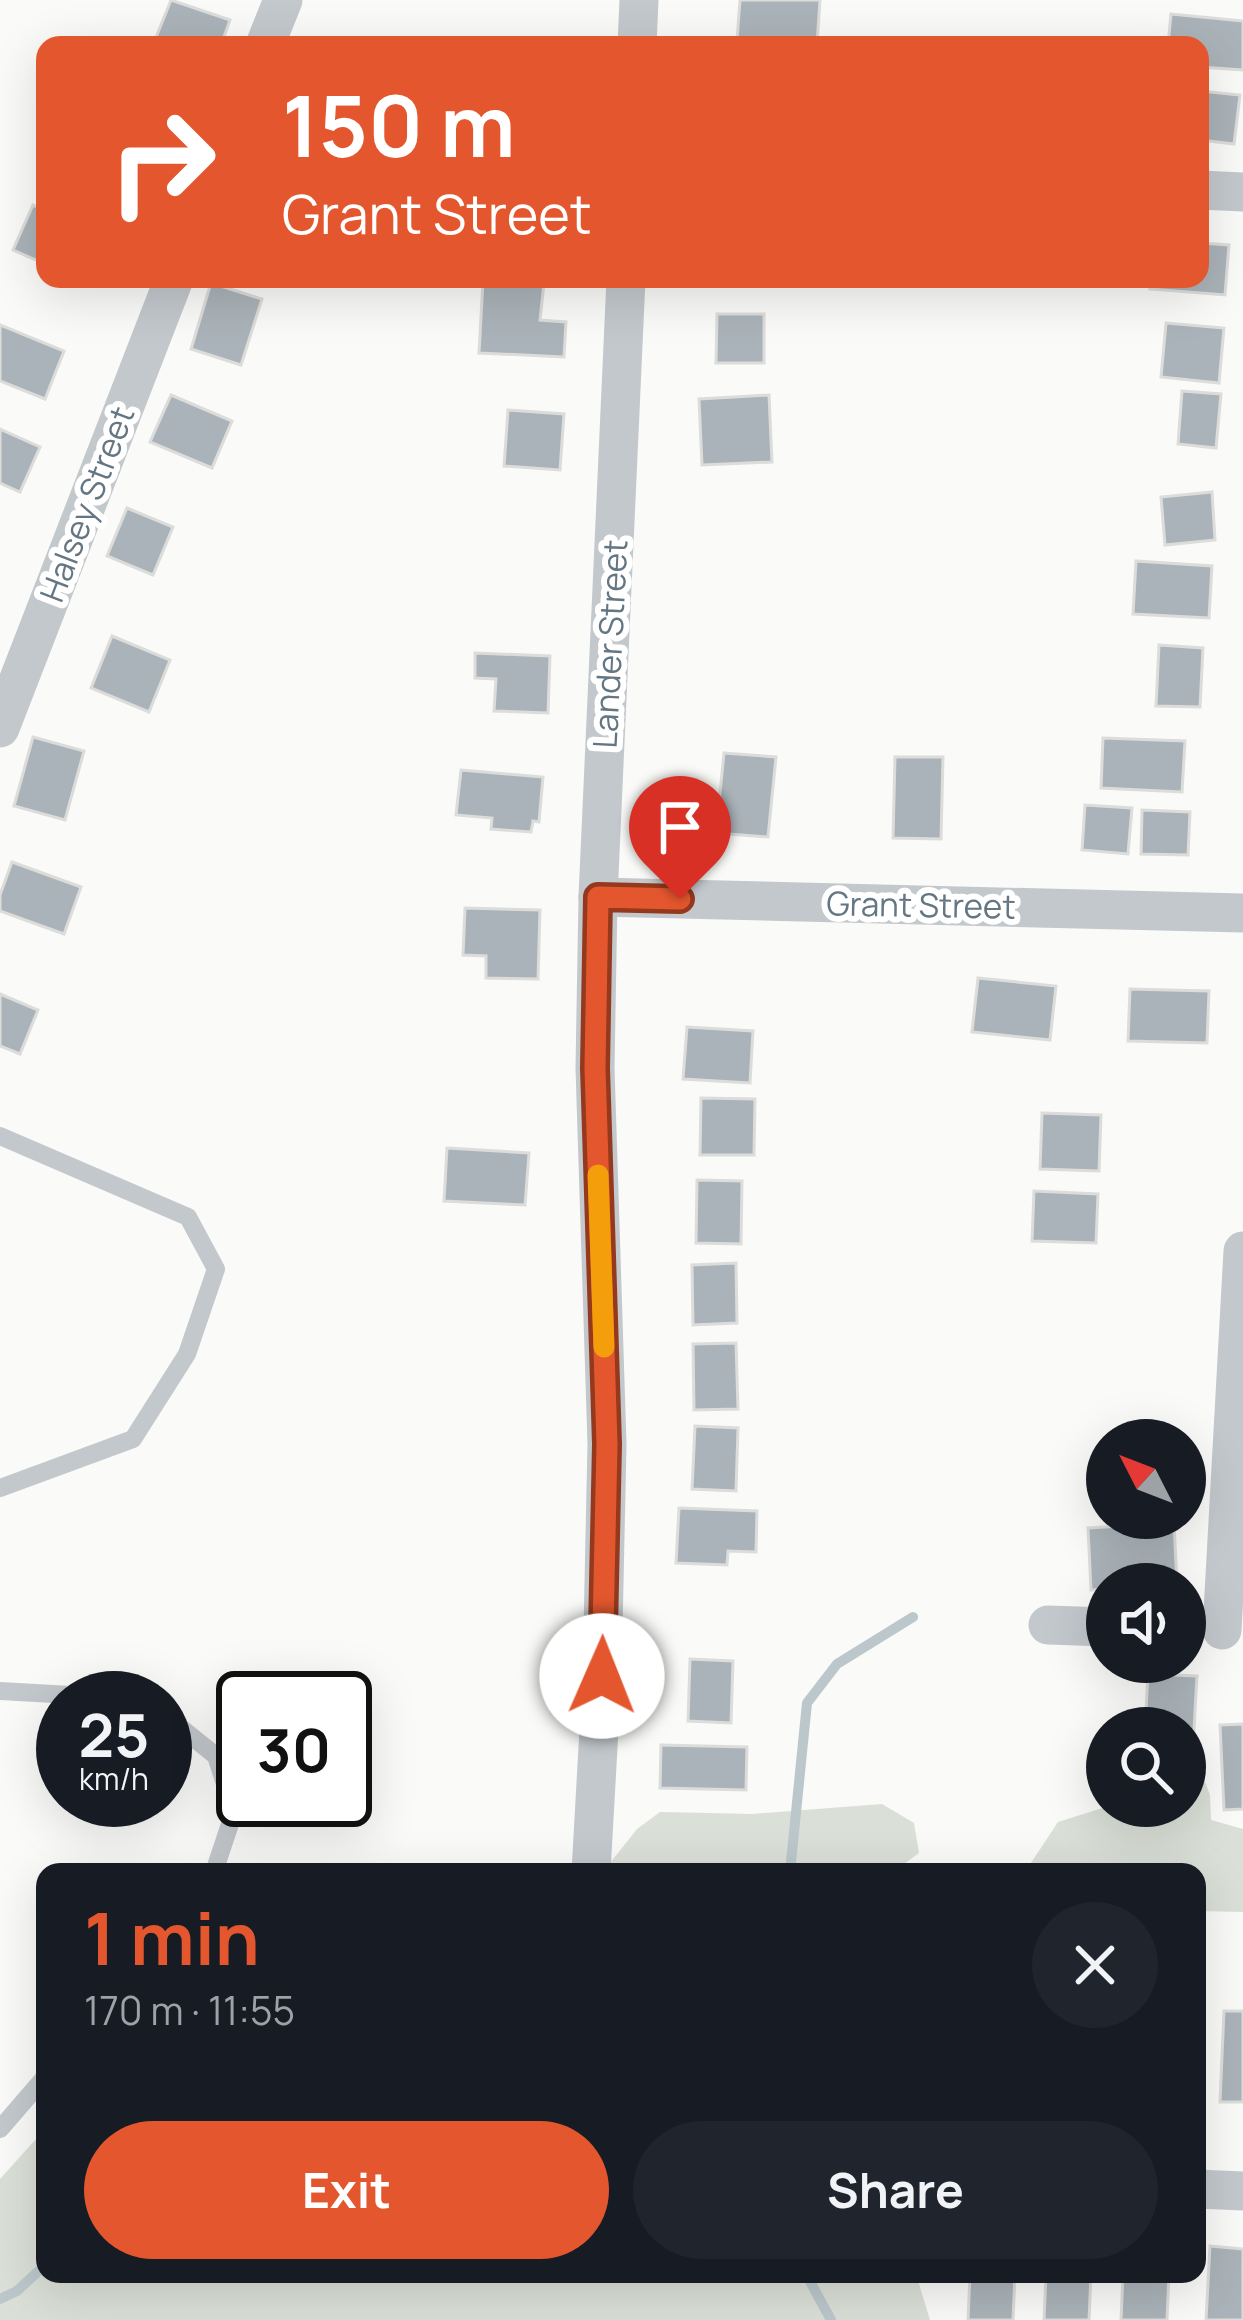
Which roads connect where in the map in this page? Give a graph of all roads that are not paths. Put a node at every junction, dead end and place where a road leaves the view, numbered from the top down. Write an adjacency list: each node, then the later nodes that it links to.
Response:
1 (283, 0): 3 (street)
2 (639, 0): 4 (street)
3 (269, 36)
4 (637, 36)
5 (1209, 190): 6 (street)
6 (1243, 192)
7 (171, 288): 9 (street, Halsey Street)
8 (626, 288): 10 (street, Lander Street)
9 (0, 728)
10 (598, 897): 11 (street, Grant Street); 22 (street, Lander Street)
11 (1243, 913)
12 (0, 1136): 14 (lane)
13 (1243, 1251): 17 (street)
14 (0, 1488)
15 (1048, 1625): 16 (street)
16 (1086, 1626)
17 (1217, 1630)
18 (0, 1691): 19 (lane)
19 (36, 1693)
20 (192, 1737): 21 (lane)
21 (217, 1863)
22 (592, 1863)
23 (36, 2087): 24 (lane)
24 (0, 2129)
25 (1206, 2189): 26 (street)
26 (1243, 2191)

